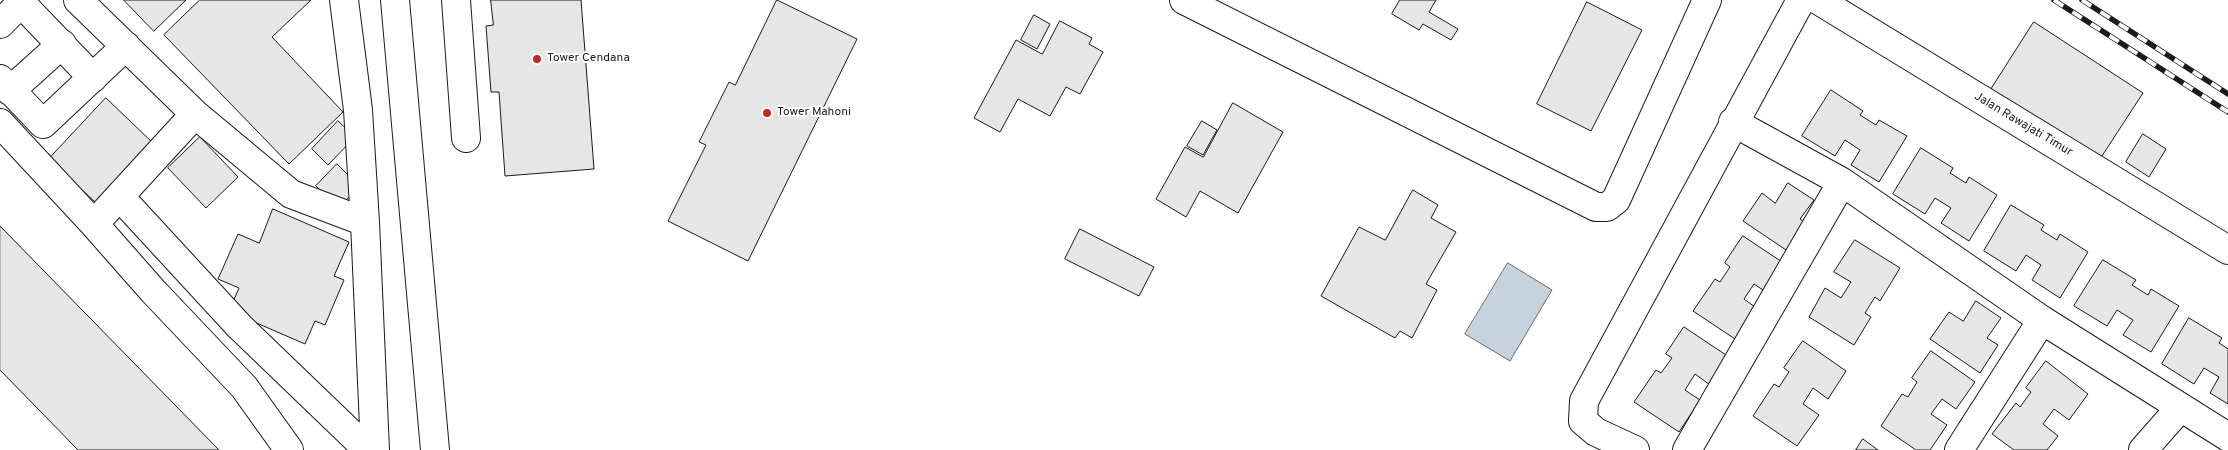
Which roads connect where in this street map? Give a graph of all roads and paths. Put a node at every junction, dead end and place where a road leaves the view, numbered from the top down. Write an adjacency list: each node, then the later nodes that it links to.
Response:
1 (78, 0): 11 (street)
2 (344, 0): 20 (street)
3 (396, 0): 29 (street)
4 (456, 0): 17 (street)
5 (1184, 0): 6 (street)
6 (1707, 0)
7 (1801, 0): 15 (street)
8 (1818, 0): 22 (street, Jalan Rawajati Timur)
9 (0, 24): 10 (street)
10 (62, 44): 12 (street); 13 (street)
11 (126, 46): 12 (street); 14 (street)
12 (93, 78): 13 (street)
13 (5, 85)
14 (195, 114): 19 (street); 20 (street)
15 (1733, 122): 18 (street); 30 (street)
16 (0, 123): 21 (street)
17 (466, 138)
18 (1842, 182): 23 (street); 31 (street)
19 (121, 198): 21 (street); 27 (street)
20 (365, 222): 28 (street)
21 (94, 224): 26 (street)
22 (2228, 250)
23 (2042, 320): 24 (street); 32 (street)
24 (2180, 408): 25 (street); 33 (street)
25 (2228, 437)
26 (290, 450)
27 (368, 450)
28 (375, 450)
29 (434, 450)
30 (1635, 450)
31 (1686, 450)
32 (1959, 450)
33 (2143, 450)

